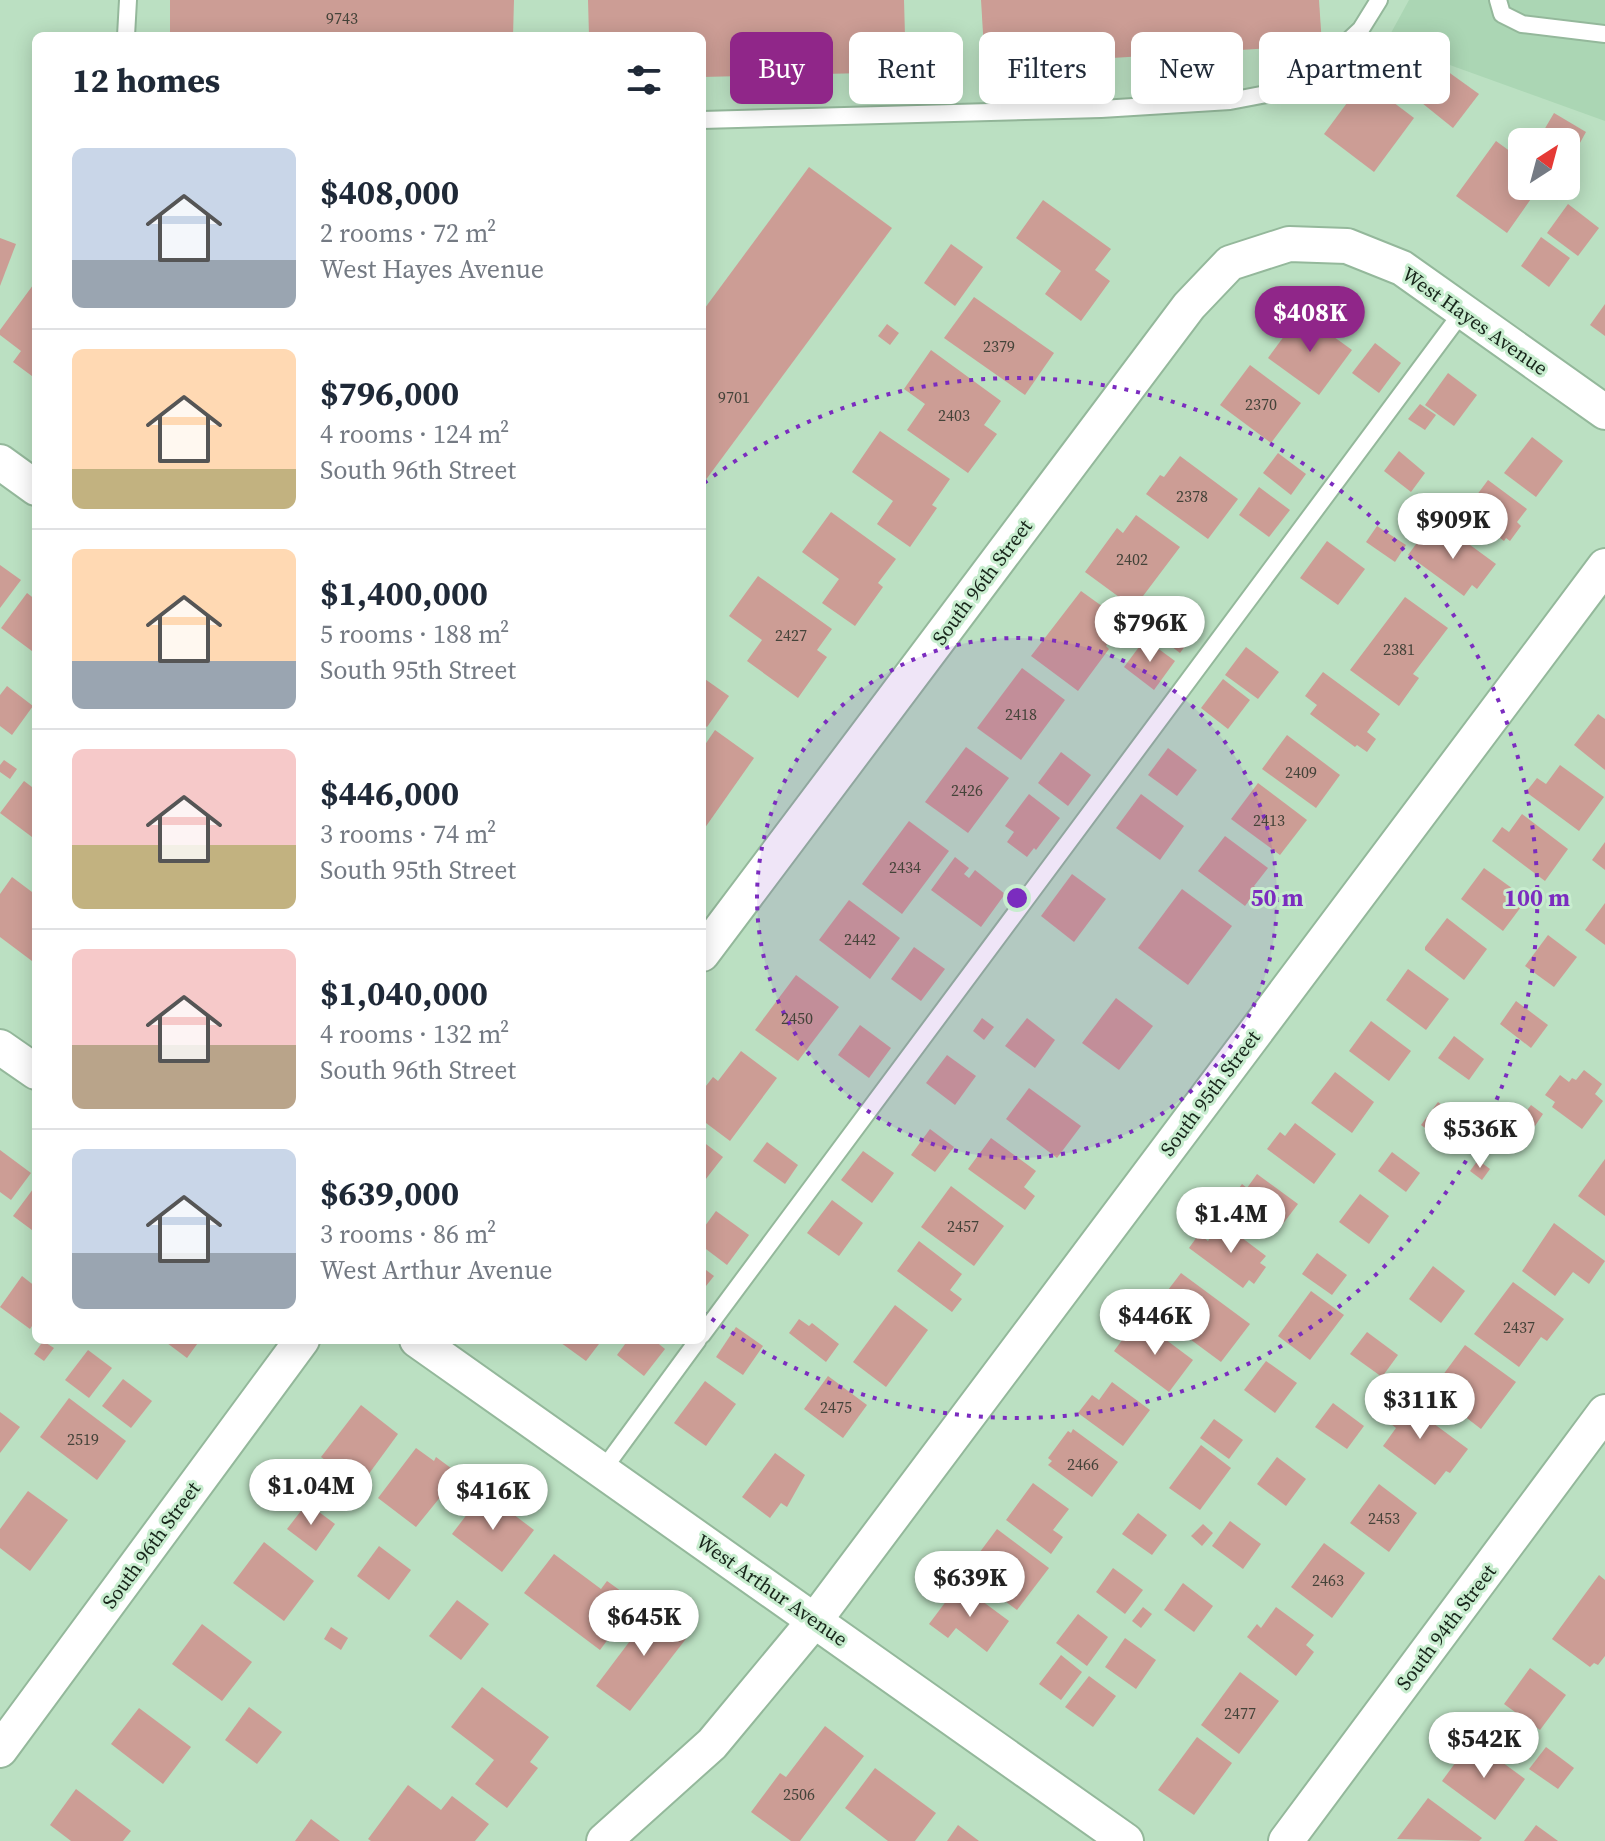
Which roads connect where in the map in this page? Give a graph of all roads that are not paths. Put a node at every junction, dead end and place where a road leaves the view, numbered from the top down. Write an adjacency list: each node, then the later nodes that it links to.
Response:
1 (128, 0): 4 (lane)
2 (1379, 0): 6 (lane)
3 (1498, 0): 5 (lane)
4 (126, 32)
5 (1605, 34)
6 (706, 120)
7 (1289, 244): 8 (street, West Hayes Avenue); 13 (street, South 96th Street)
8 (1463, 311): 9 (street, West Hayes Avenue); 16 (lane)
9 (1605, 412)
10 (0, 462): 11 (street)
11 (32, 485)
12 (1605, 566): 22 (street, South 95th Street)
13 (706, 949)
14 (0, 1047): 15 (street)
15 (32, 1069)
16 (706, 1330)
17 (299, 1344): 23 (street, South 96th Street)
18 (425, 1344): 21 (street, West Arthur Avenue)
19 (696, 1344): 21 (lane)
20 (1605, 1412): 26 (street, South 94th Street)
21 (602, 1471): 22 (street, West Arthur Avenue)
22 (815, 1620): 24 (street, South 95th Street); 25 (street, West Arthur Avenue)
23 (0, 1750)
24 (604, 1841)
25 (1126, 1841)
26 (1286, 1841)

